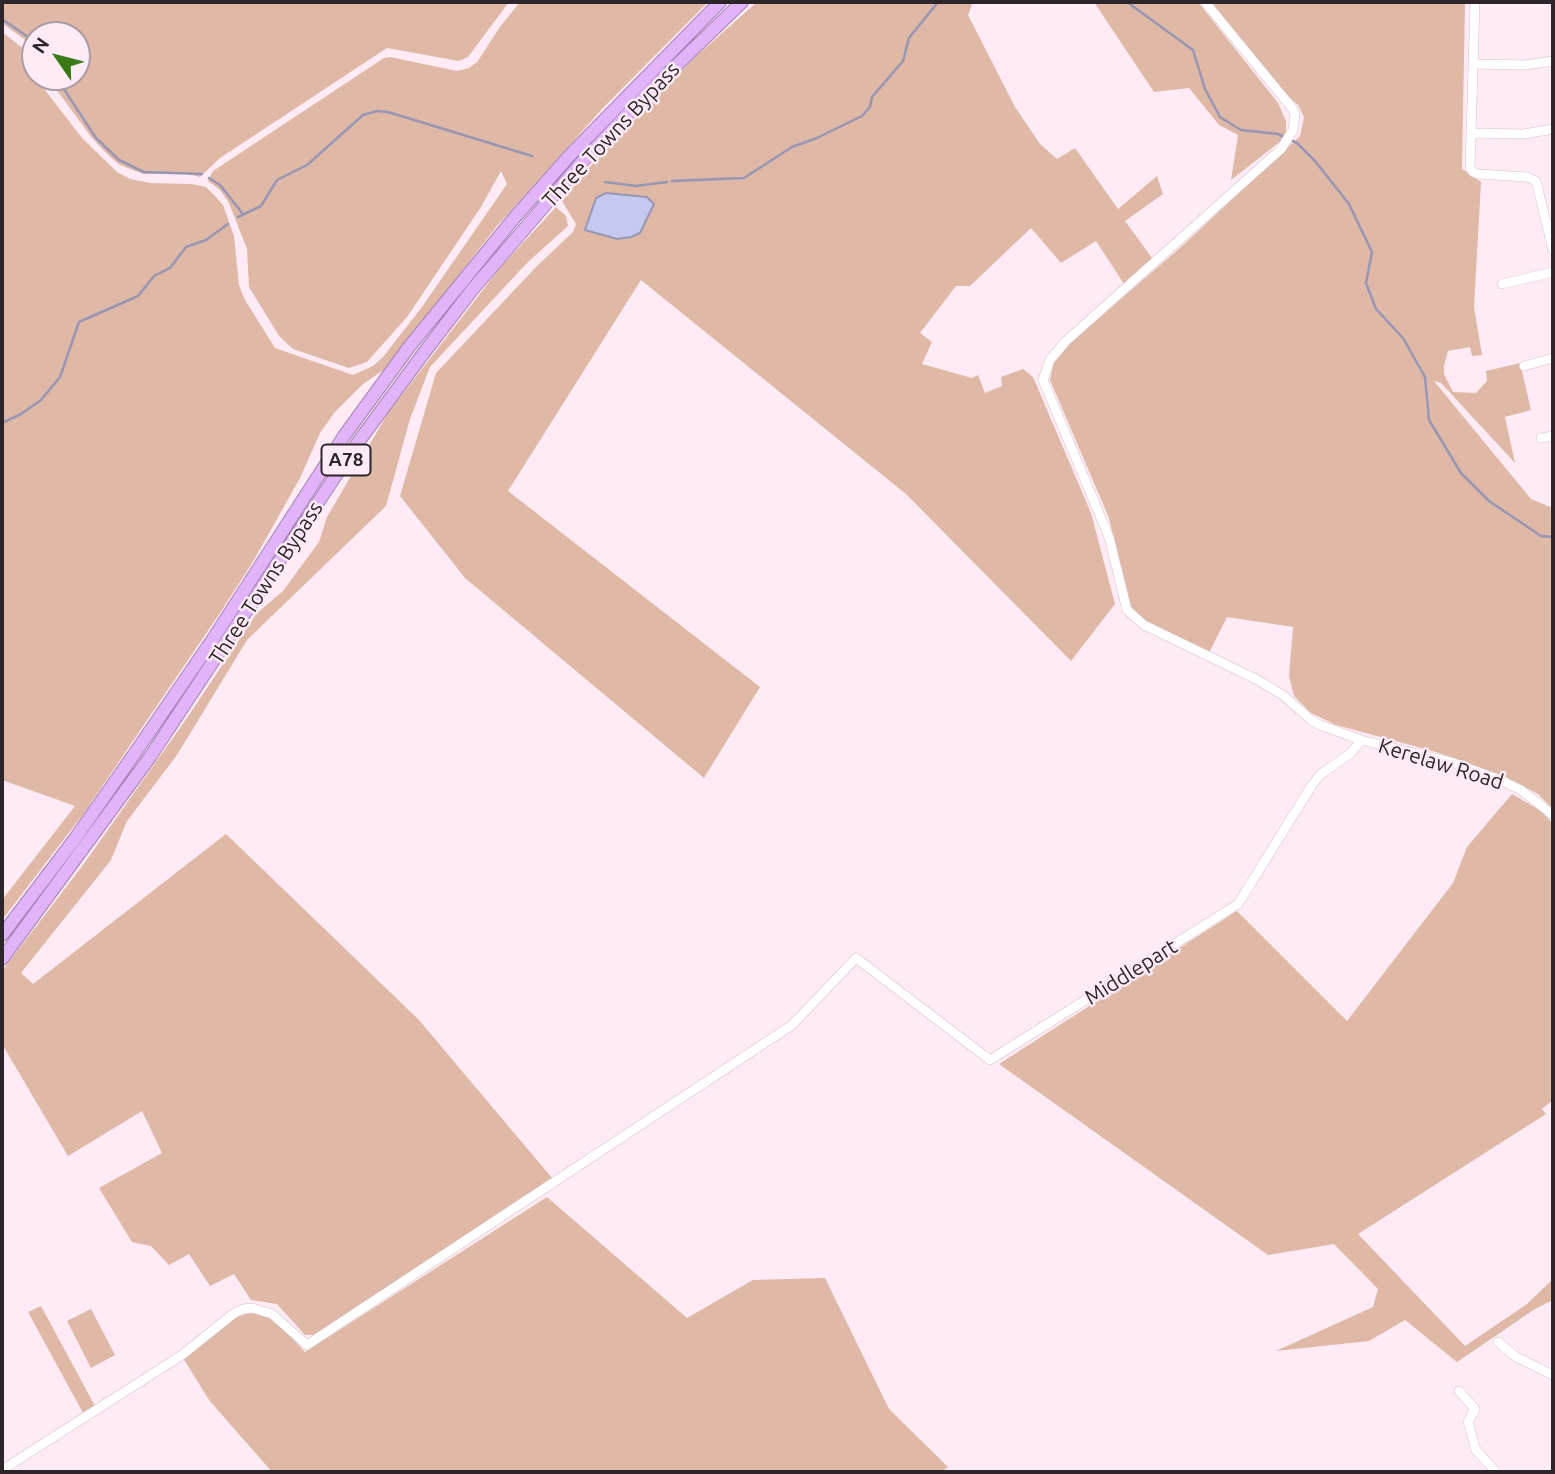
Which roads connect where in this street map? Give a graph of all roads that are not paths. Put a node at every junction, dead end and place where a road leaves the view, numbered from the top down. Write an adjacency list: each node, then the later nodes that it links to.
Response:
1 (720, 2): 18 (highway, Three Towns Bypass / A78)
2 (742, 2): 19 (highway, Three Towns Bypass / A78)
3 (1205, 2): 16 (street, Kerelaw Road)
4 (1475, 2): 6 (street)
5 (1553, 61): 6 (street)
6 (1473, 64): 8 (street)
7 (1553, 129): 8 (street)
8 (1471, 133): 9 (street)
9 (1553, 244)
10 (1553, 272): 11 (street)
11 (1502, 284)
12 (1553, 358): 13 (street)
13 (1524, 366)
14 (1553, 436): 15 (street)
15 (1541, 438)
16 (1361, 740): 17 (street, Kerelaw Road); 23 (street, Middlepart)
17 (1553, 815)
18 (2, 935)
19 (2, 959)
20 (1498, 1342): 21 (street)
21 (1553, 1375)
22 (1459, 1391): 24 (street)
23 (2, 1470)
24 (1496, 1472)

